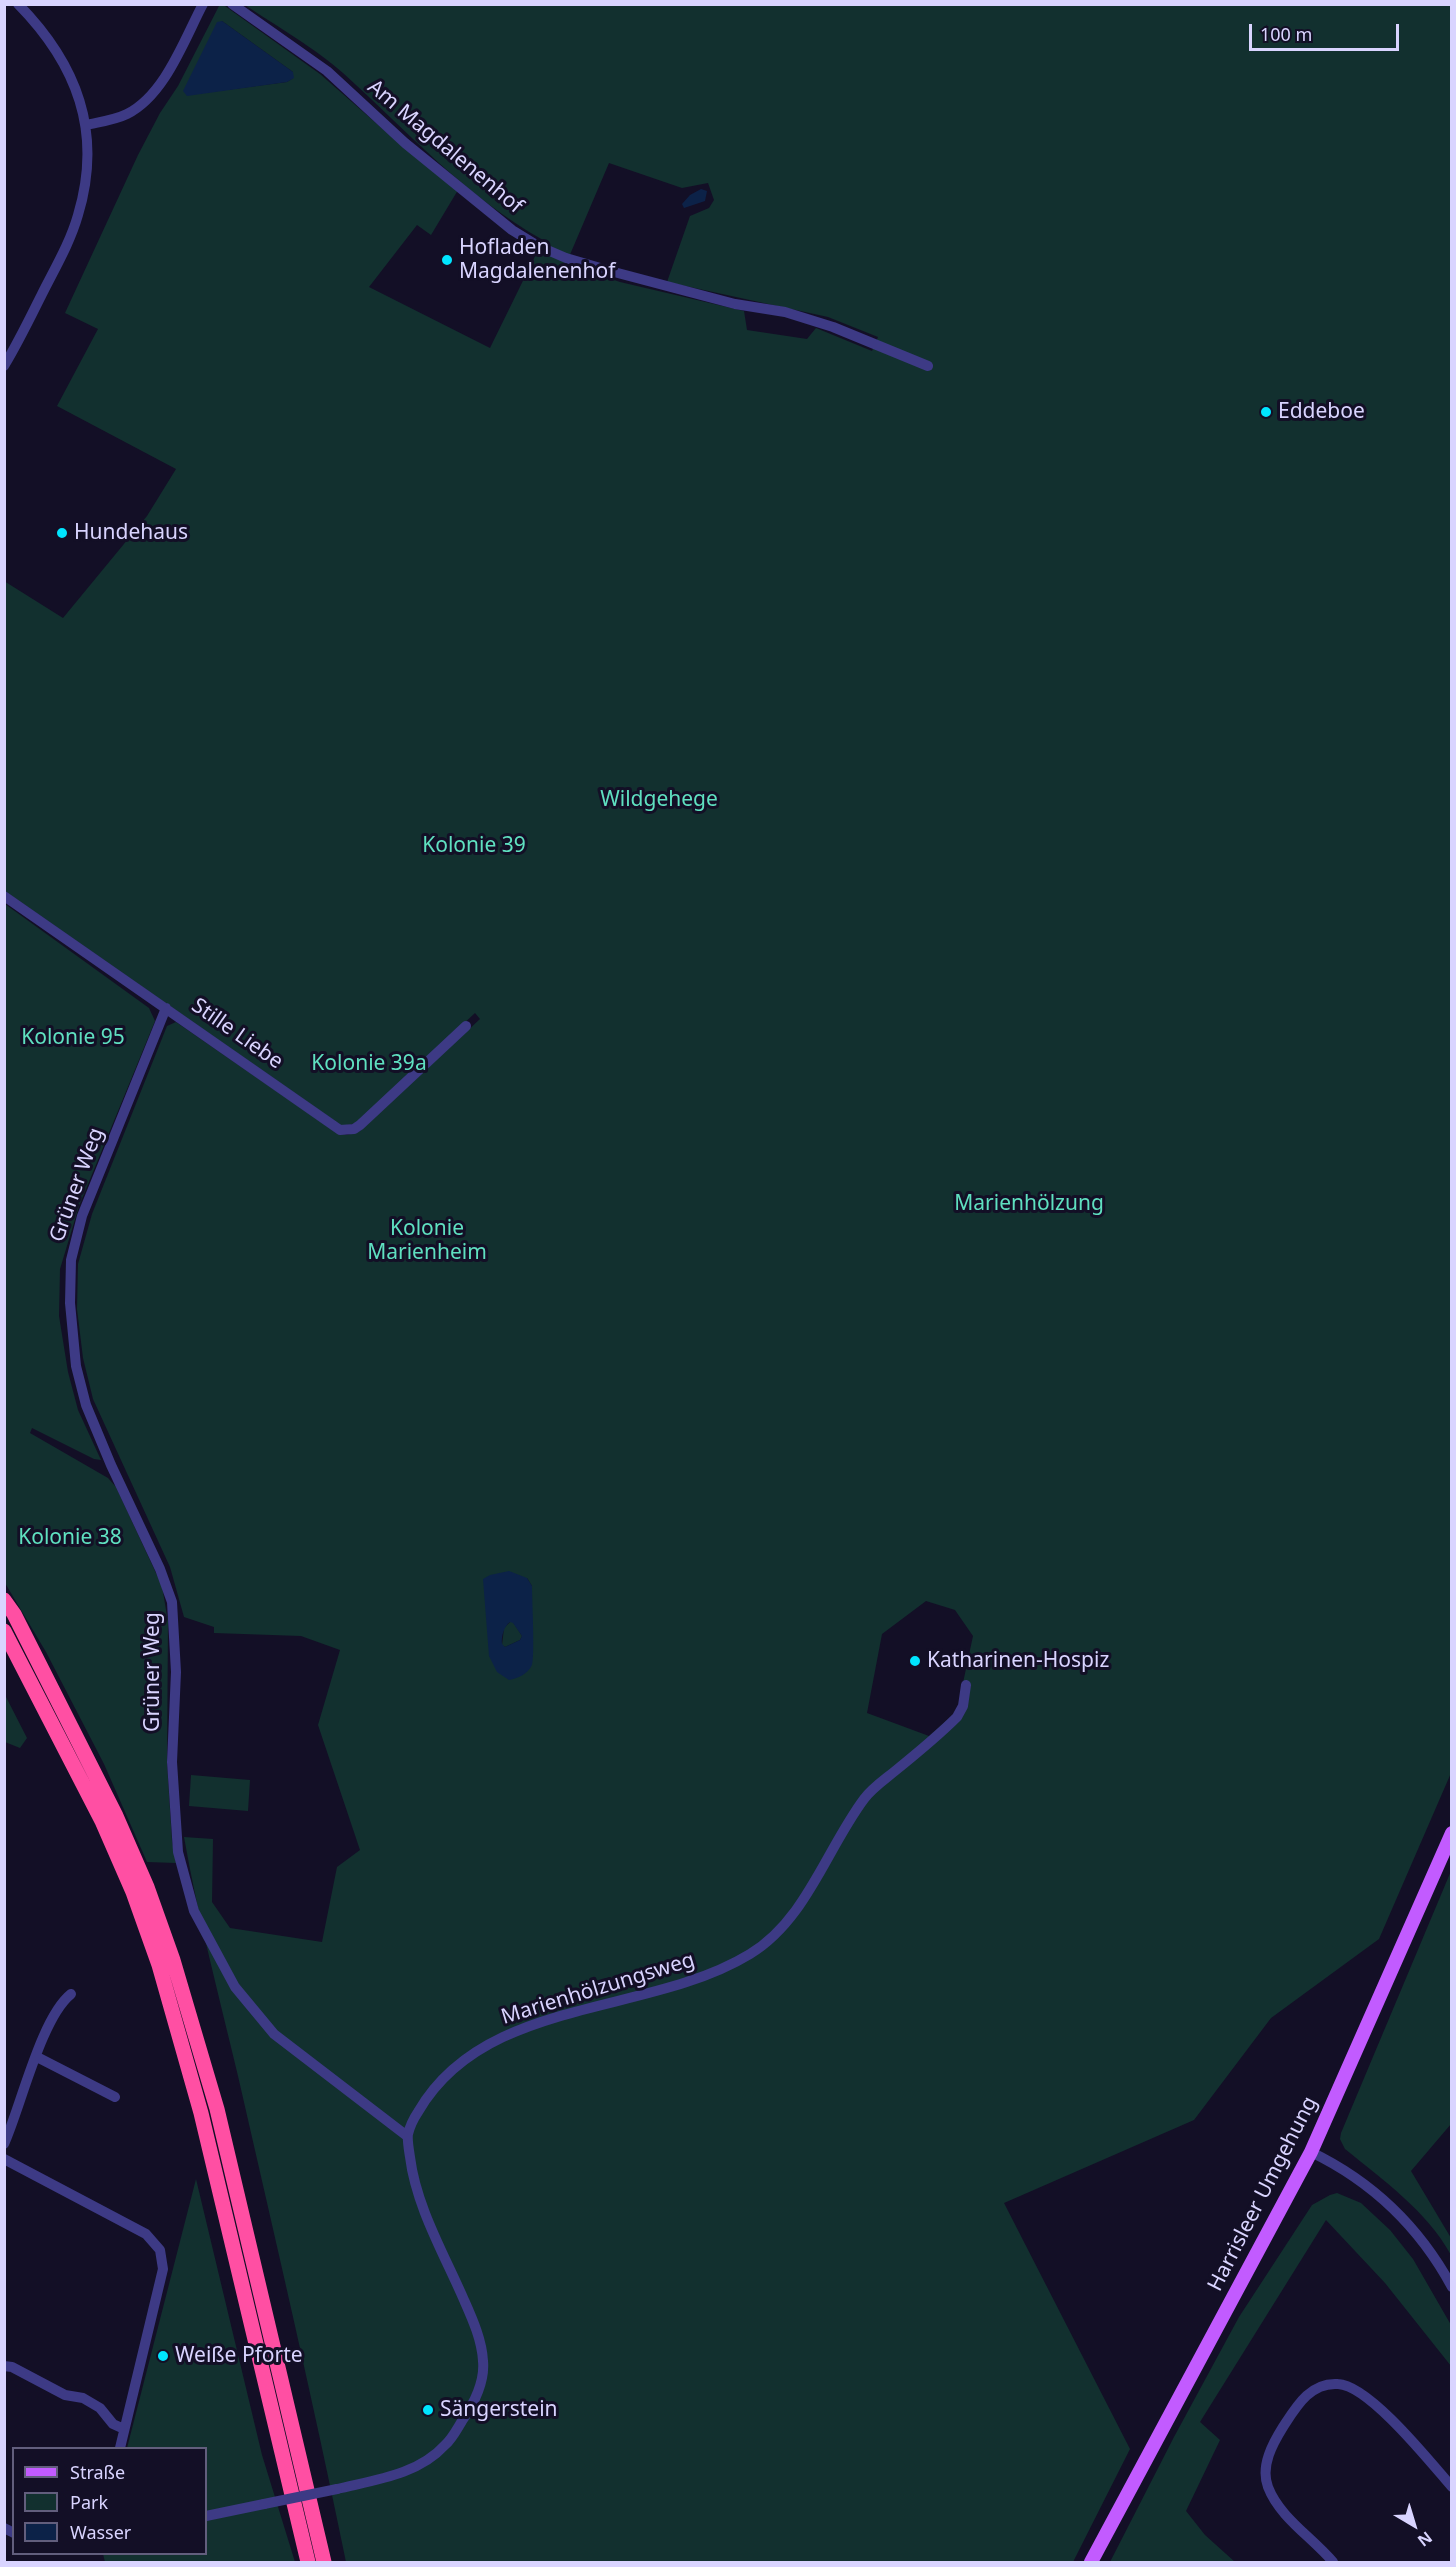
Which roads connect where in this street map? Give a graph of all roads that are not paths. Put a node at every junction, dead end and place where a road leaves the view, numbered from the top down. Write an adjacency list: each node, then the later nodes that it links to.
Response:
1 (18, 4): 4 (street)
2 (203, 4): 4 (street)
3 (232, 4): 6 (street, Am Magdalenenhof)
4 (86, 125): 5 (street)
5 (4, 366)
6 (928, 366)
7 (4, 896): 8 (street, Stille Liebe)
8 (166, 1008): 9 (street, Stille Liebe); 17 (street, Grüner Weg)
9 (466, 1026)
10 (4, 1600): 28 (highway)
11 (4, 1631): 27 (highway)
12 (966, 1684): 17 (street, Marienhölzungsweg)
13 (1452, 1833): 19 (main road, Harrisleer Umgehung)
14 (71, 1994): 15 (street)
15 (37, 2057): 16 (street); 18 (street)
16 (115, 2097)
17 (407, 2136): 26 (street, bridge)
18 (4, 2144)
19 (1311, 2152): 21 (street); 29 (main road, Harrisleer Umgehung)
20 (4, 2159): 23 (street)
21 (1452, 2287)
22 (4, 2366): 23 (street)
23 (124, 2429): 24 (street)
24 (120, 2447)
25 (1452, 2487): 30 (street)
26 (207, 2516)
27 (308, 2562)
28 (324, 2562)
29 (1091, 2562)
30 (1334, 2562)

